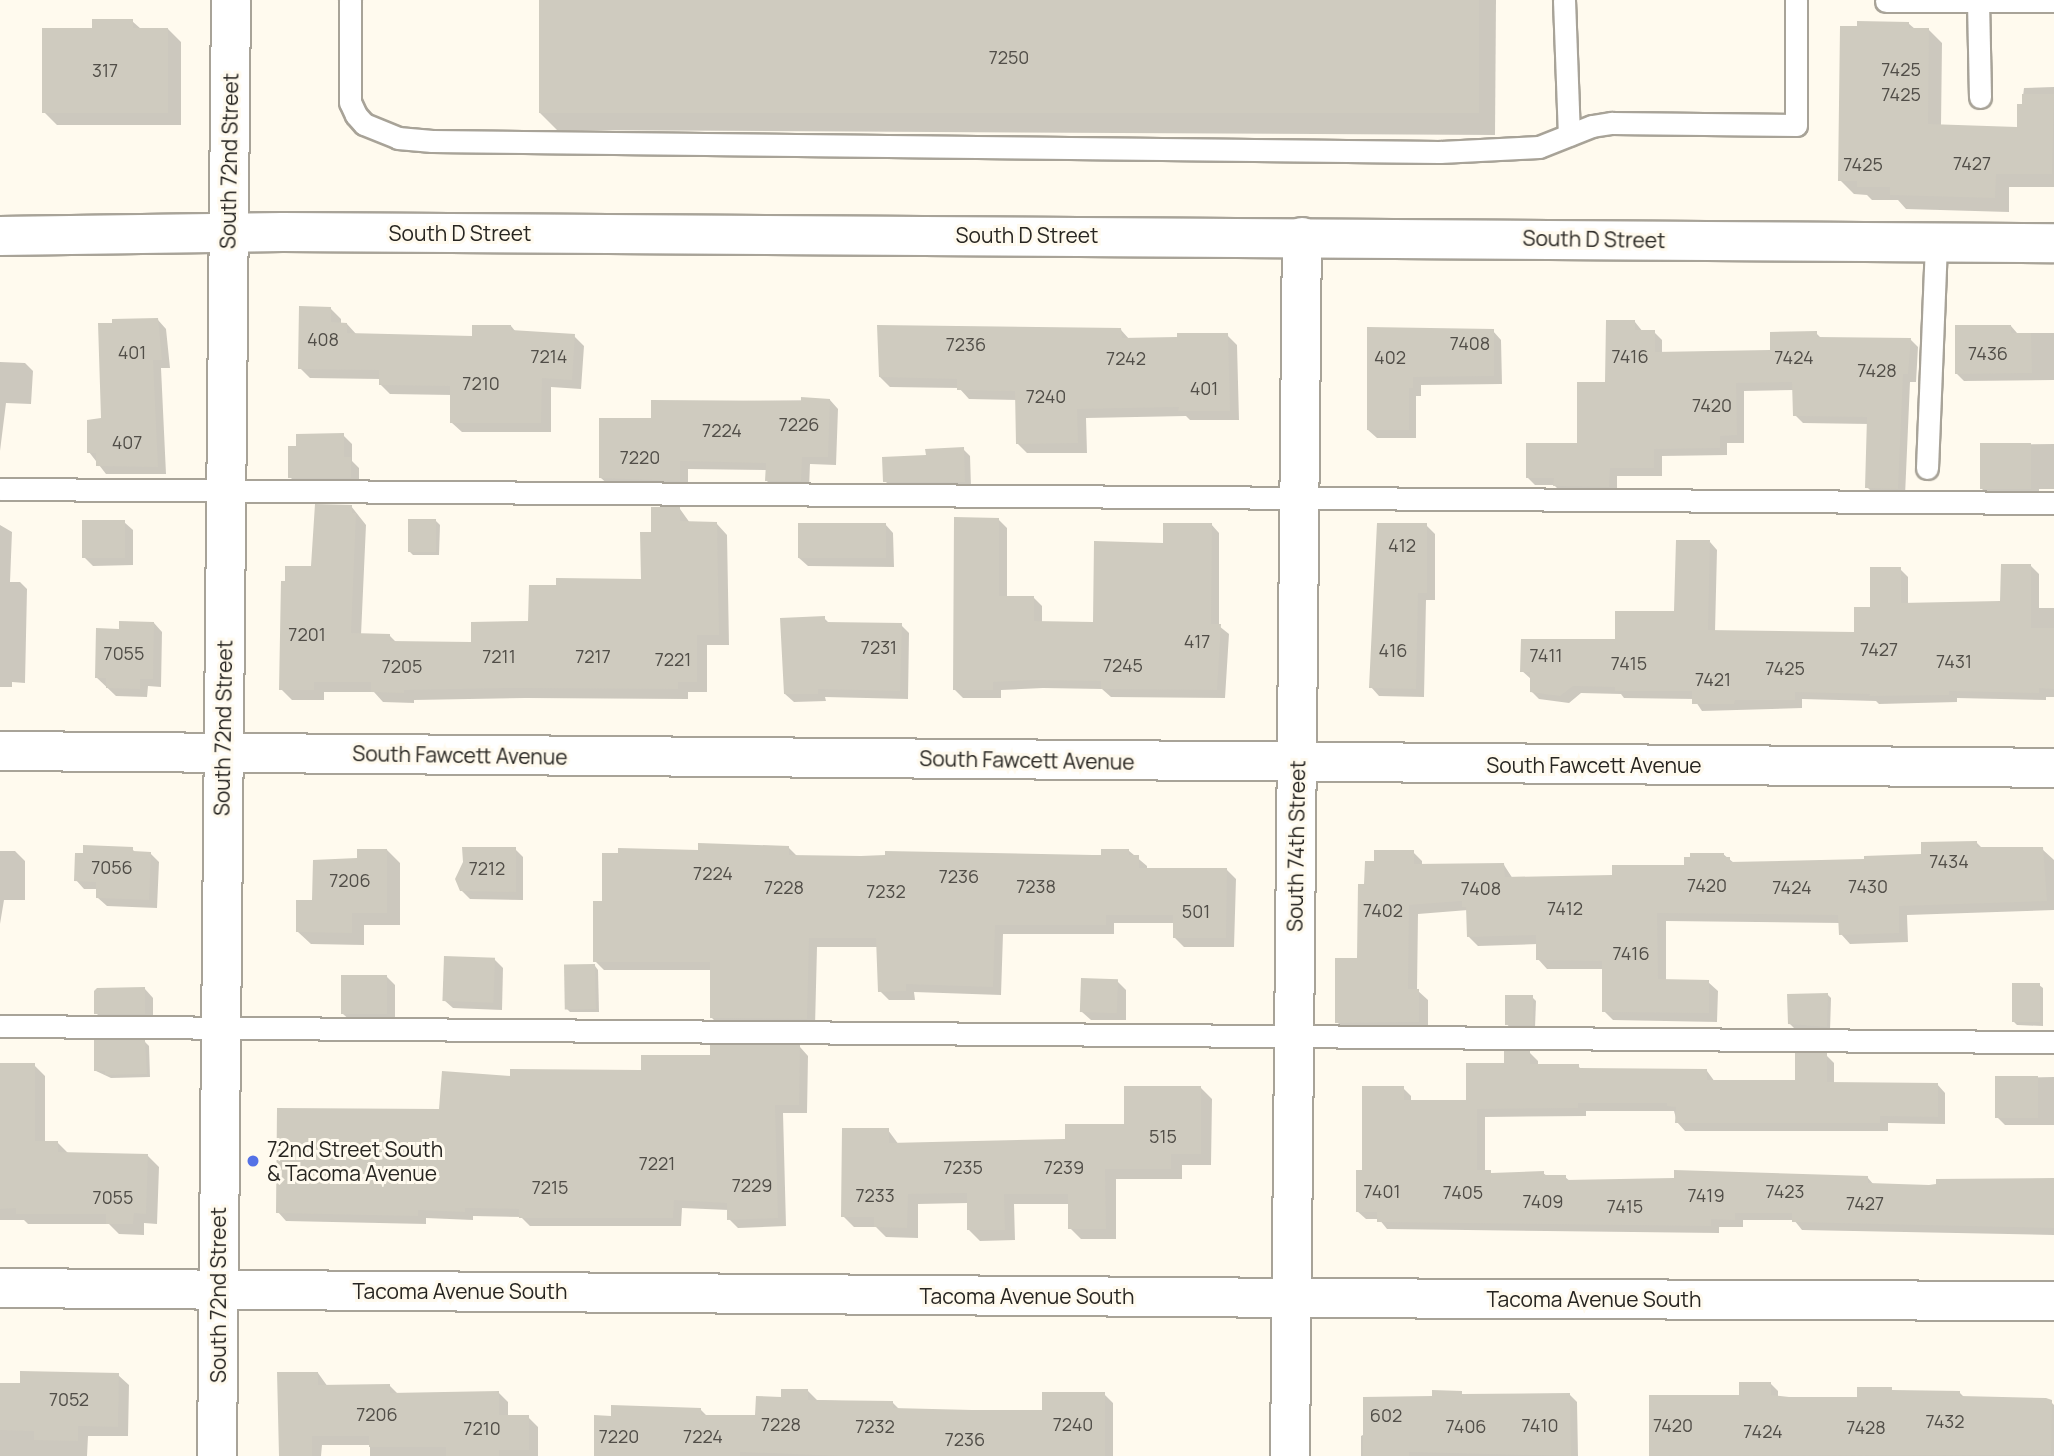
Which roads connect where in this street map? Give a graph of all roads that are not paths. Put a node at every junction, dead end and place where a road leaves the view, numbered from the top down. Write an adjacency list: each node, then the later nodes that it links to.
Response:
1 (232, 0): 10 (street, South 72nd Street)
2 (349, 0): 9 (lane)
3 (1564, 0): 9 (lane)
4 (1797, 0): 9 (lane)
5 (1886, 1): 6 (lane)
6 (1978, 1): 7 (lane); 8 (lane)
7 (2054, 1)
8 (1980, 97)
9 (1569, 135)
10 (228, 232): 11 (street, South D Street); 12 (street, South D Street); 17 (street, South 72nd Street)
11 (0, 236)
12 (1302, 237): 13 (street, South D Street); 18 (street, South 74th Street)
13 (1936, 243): 14 (street, South D Street); 15 (lane)
14 (2054, 243)
15 (1927, 468)
16 (0, 489): 17 (lane)
17 (225, 490): 18 (lane); 21 (street, South 72nd Street)
18 (1300, 498): 19 (lane); 22 (street, South 74th Street)
19 (2054, 503)
20 (0, 751): 21 (street, South Fawcett Avenue)
21 (222, 752): 22 (street, South Fawcett Avenue); 25 (street, South 72nd Street)
22 (1297, 762): 23 (street, South Fawcett Avenue); 26 (street, South 74th Street)
23 (2054, 768)
24 (0, 1026): 25 (lane)
25 (220, 1028): 26 (lane); 29 (street, South 72nd Street)
26 (1295, 1036): 27 (lane); 30 (street, South 74th Street)
27 (2054, 1042)
28 (0, 1288): 29 (street, Tacoma Avenue South)
29 (218, 1289): 30 (street, Tacoma Avenue South); 32 (street, South 72nd Street)
30 (1292, 1298): 31 (street, Tacoma Avenue South); 33 (street, South 74th Street)
31 (2054, 1301)
32 (217, 1456)
33 (1290, 1456)

